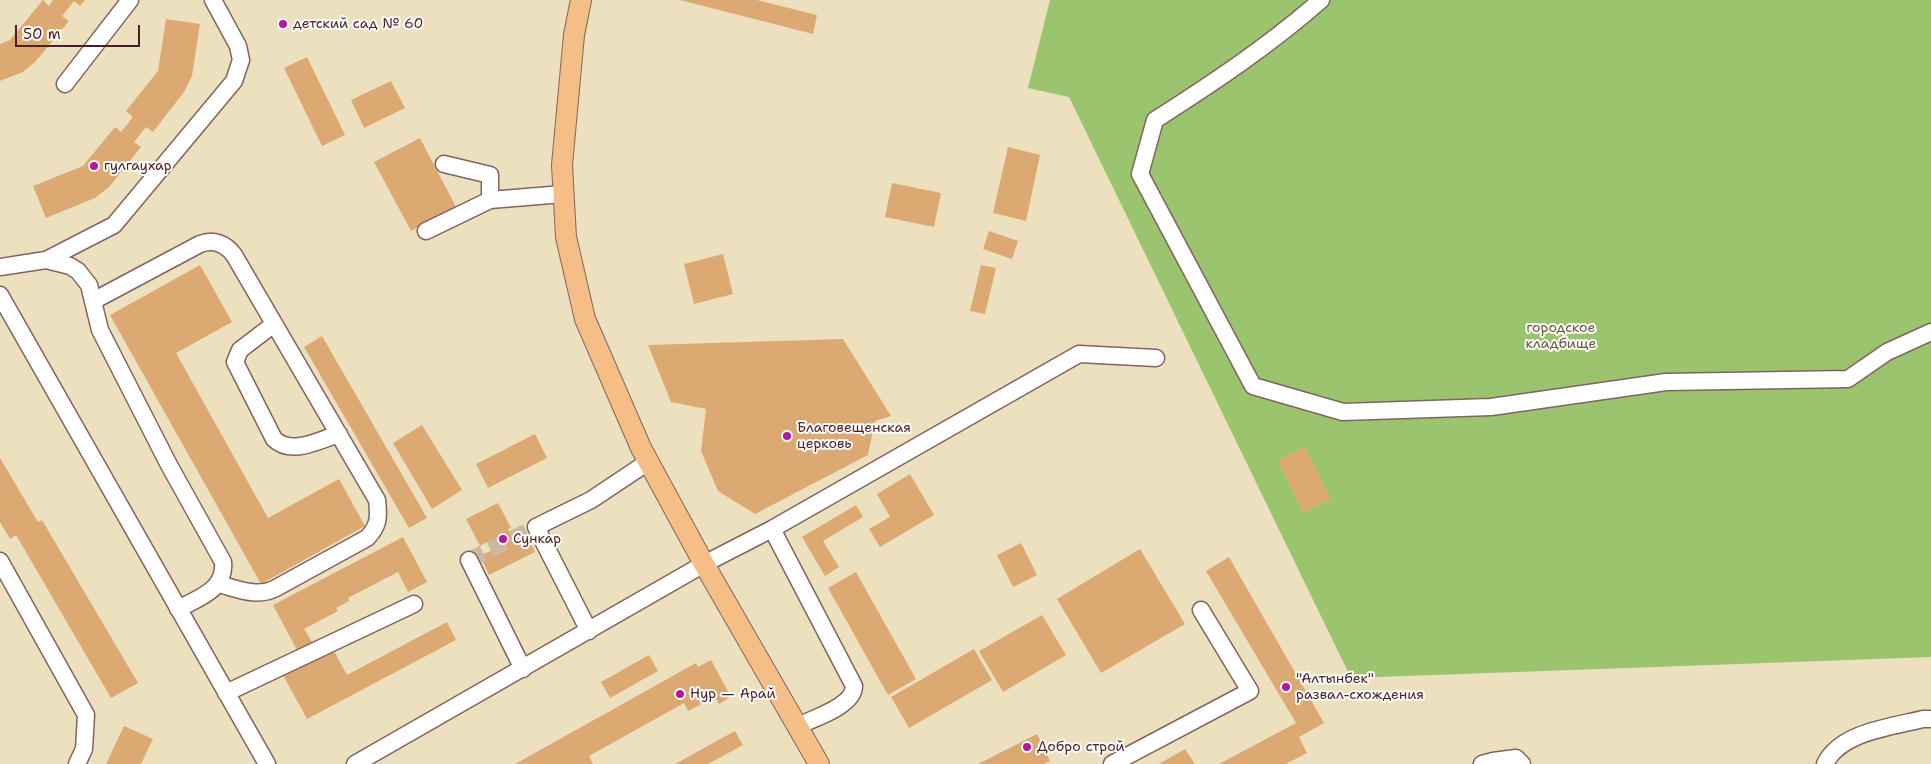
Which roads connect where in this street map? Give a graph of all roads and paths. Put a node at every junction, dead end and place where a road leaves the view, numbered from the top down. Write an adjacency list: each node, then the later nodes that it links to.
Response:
1 (130, 0): 5 (street)
2 (213, 0): 10 (street)
3 (581, 0): 7 (main road)
4 (1321, 0): 16 (street)
5 (65, 84)
6 (444, 164): 8 (street)
7 (564, 194): 8 (street); 19 (main road)
8 (490, 200): 9 (street)
9 (426, 231)
10 (46, 260): 11 (street); 13 (street)
11 (0, 266)
12 (0, 295): 14 (street)
13 (93, 301): 15 (street); 24 (street)
14 (4, 312): 26 (street)
15 (274, 324): 18 (street); 18 (street)
16 (1931, 332)
17 (1156, 358): 20 (street)
18 (338, 434): 24 (street)
19 (648, 462): 23 (main road); 28 (street)
20 (772, 530): 23 (street); 32 (street)
21 (469, 560): 29 (street)
22 (0, 561): 33 (street)
23 (704, 564): 28 (street); 32 (main road)
24 (219, 584): 26 (street)
25 (414, 604): 30 (street)
26 (178, 609): 30 (street)
27 (1202, 610): 37 (street)
28 (590, 631): 29 (street)
29 (523, 669): 35 (street)
30 (226, 693): 34 (street)
31 (1931, 719): 40 (street)
32 (798, 726): 36 (main road)
33 (77, 764)
34 (267, 764)
35 (355, 764)
36 (819, 764)
37 (1112, 764)
38 (1482, 764): 39 (street)
39 (1522, 764)
40 (1826, 764)

